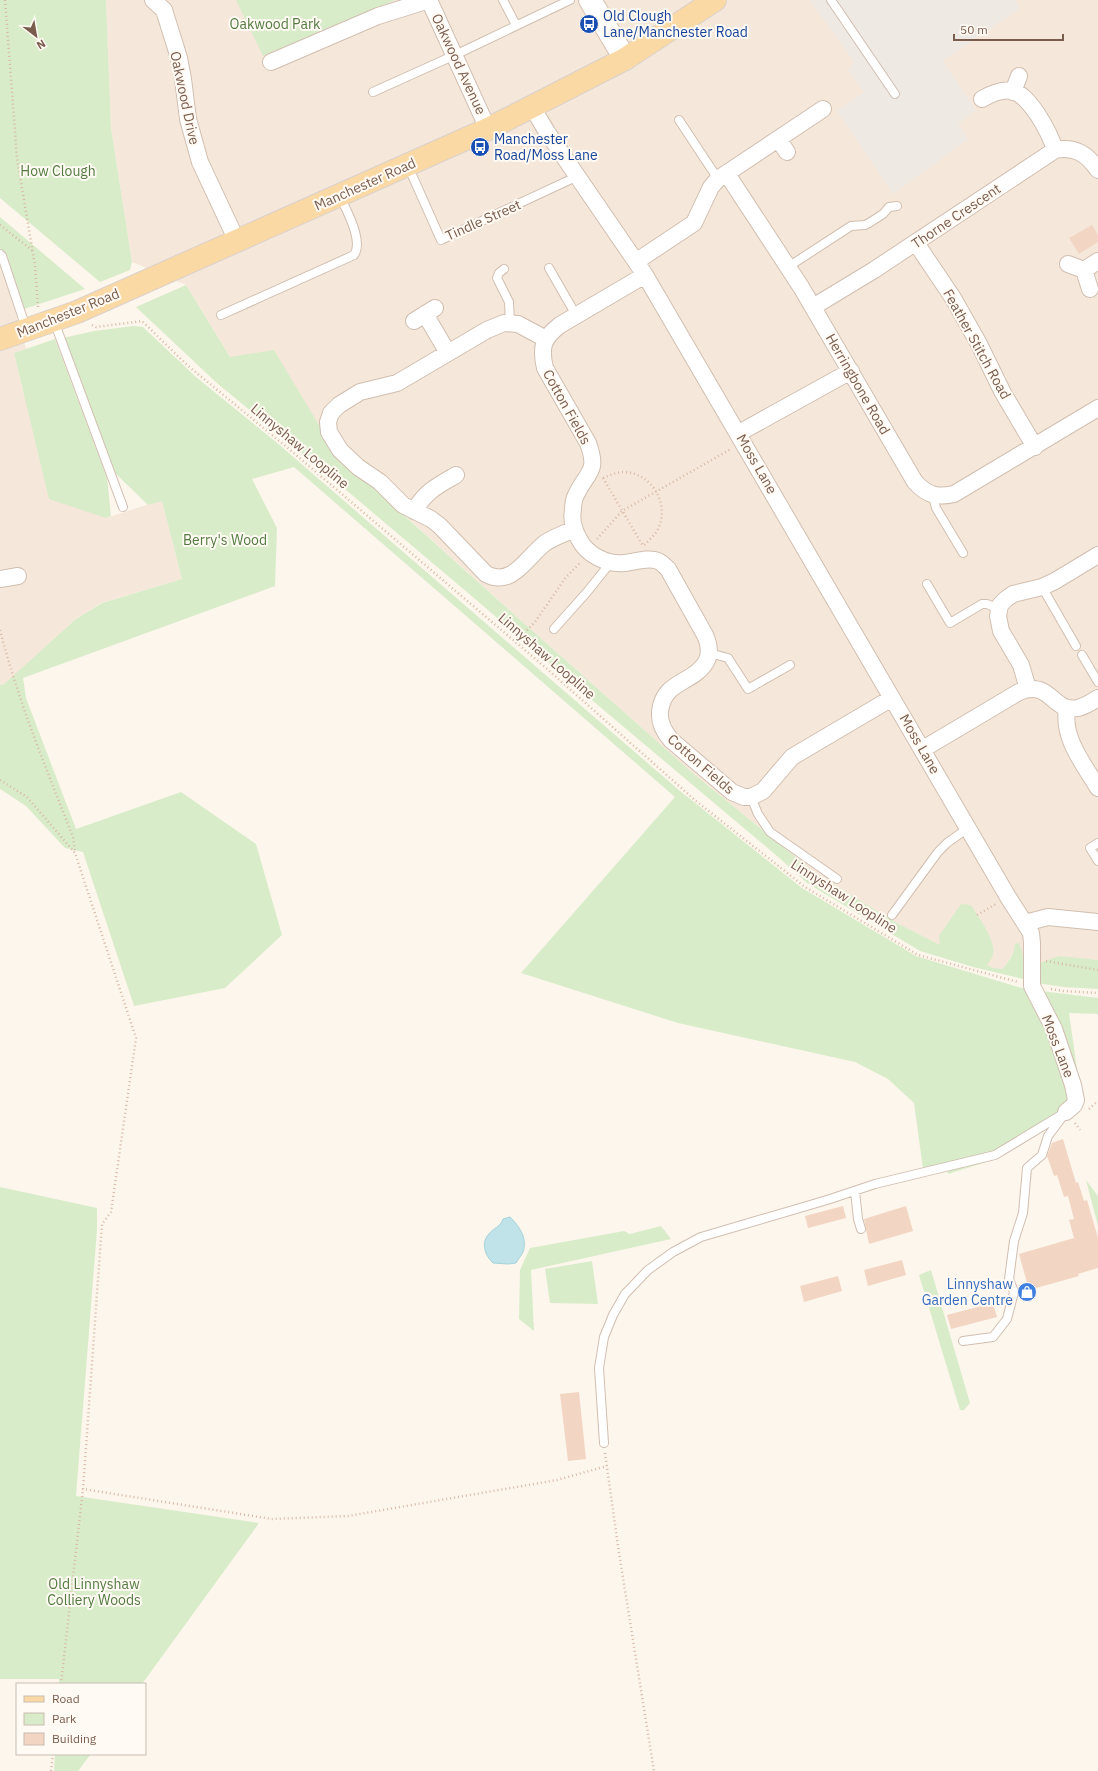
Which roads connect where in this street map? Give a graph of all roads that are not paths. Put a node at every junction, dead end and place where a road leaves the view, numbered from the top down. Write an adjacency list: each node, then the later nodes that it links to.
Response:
1 (154, 0): 27 (street, Oakwood Drive)
2 (503, 0): 7 (lane)
3 (570, 0): 7 (lane)
4 (590, 0): 9 (street)
5 (715, 0): 9 (main road, Manchester Road)
6 (831, 0): 14 (lane)
7 (516, 25): 8 (lane)
8 (455, 55): 10 (street, Oakwood Avenue); 12 (lane); 19 (street, Oakwood Avenue)
9 (625, 59): 16 (main road, Manchester Road)
10 (271, 62)
11 (1019, 76): 13 (street)
12 (373, 92)
13 (1013, 92): 15 (street); 20 (street)
14 (895, 94)
15 (982, 99)
16 (532, 108): 19 (main road, Manchester Road); 23 (street, Moss Lane)
17 (823, 109): 24 (street)
18 (679, 120): 24 (lane)
19 (488, 129): 21 (main road, Manchester Road)
20 (1056, 150): 22 (street); 28 (street, Thorne Crescent)
21 (408, 165): 23 (lane, Tindle Street); 25 (main road, Manchester Road)
22 (1098, 170)
23 (578, 176): 30 (street, Moss Lane)
24 (722, 176): 30 (street); 33 (street, Herringbone Road)
25 (340, 195): 27 (main road, Manchester Road); 41 (lane)
26 (897, 206): 33 (lane)
27 (237, 241): 44 (main road, Manchester Road)
28 (916, 243): 39 (street, Thorne Crescent); 51 (street, Feather Stitch Road)
29 (0, 254): 44 (lane)
30 (637, 261): 37 (street, Moss Lane)
31 (1098, 262): 36 (street)
32 (1068, 264): 36 (street)
33 (788, 267): 39 (street, Herringbone Road)
34 (549, 268): 42 (lane)
35 (504, 269): 43 (lane)
36 (1084, 270): 38 (street)
37 (646, 275): 42 (street); 50 (street, Moss Lane)
38 (1090, 289)
39 (813, 307): 48 (street, Herringbone Road)
40 (425, 314): 47 (street)
41 (221, 315)
42 (576, 315): 46 (street)
43 (510, 323): 46 (street); 47 (street)
44 (40, 326): 45 (main road, Manchester Road); 54 (lane)
45 (0, 339)
46 (546, 339): 56 (street, Cotton Fields)
47 (448, 353): 55 (street)
48 (851, 371): 50 (street); 53 (street, Herringbone Road)
49 (1098, 408): 51 (street)
50 (741, 438): 72 (street, Moss Lane)
51 (1035, 447): 53 (street)
52 (456, 474): 55 (street)
53 (933, 496): 57 (lane)
54 (122, 507)
55 (414, 511): 56 (street)
56 (574, 530): 59 (street)
57 (963, 553)
58 (1098, 555): 63 (street)
59 (610, 562): 65 (lane); 67 (street)
60 (18, 576): 61 (street)
61 (0, 579)
62 (927, 584): 64 (lane)
63 (1042, 587): 64 (street); 66 (lane)
64 (999, 609): 71 (street)
65 (554, 629)
66 (1076, 646)
67 (709, 653): 69 (lane); 77 (street, Cotton Fields)
68 (1082, 655): 70 (lane)
69 (790, 665)
70 (1098, 682)
71 (1028, 689): 74 (street); 75 (street)
72 (892, 698): 75 (street, Moss Lane); 77 (street, Cotton Fields)
73 (1098, 698): 74 (street)
74 (1068, 708): 76 (street)
75 (923, 749): 78 (street, Moss Lane)
76 (1098, 788)
77 (751, 797): 81 (lane, Cotton Fields)
78 (968, 828): 82 (lane); 83 (street, Moss Lane)
79 (1098, 843): 80 (lane)
80 (1098, 861)
81 (837, 879)
82 (892, 915)
83 (1025, 922): 84 (street); 85 (street, Moss Lane)
84 (1098, 922)
85 (1066, 1112): 86 (lane); 88 (lane)
86 (855, 1191): 87 (lane); 89 (lane)
87 (861, 1229)
88 (963, 1342)
89 (604, 1444)

